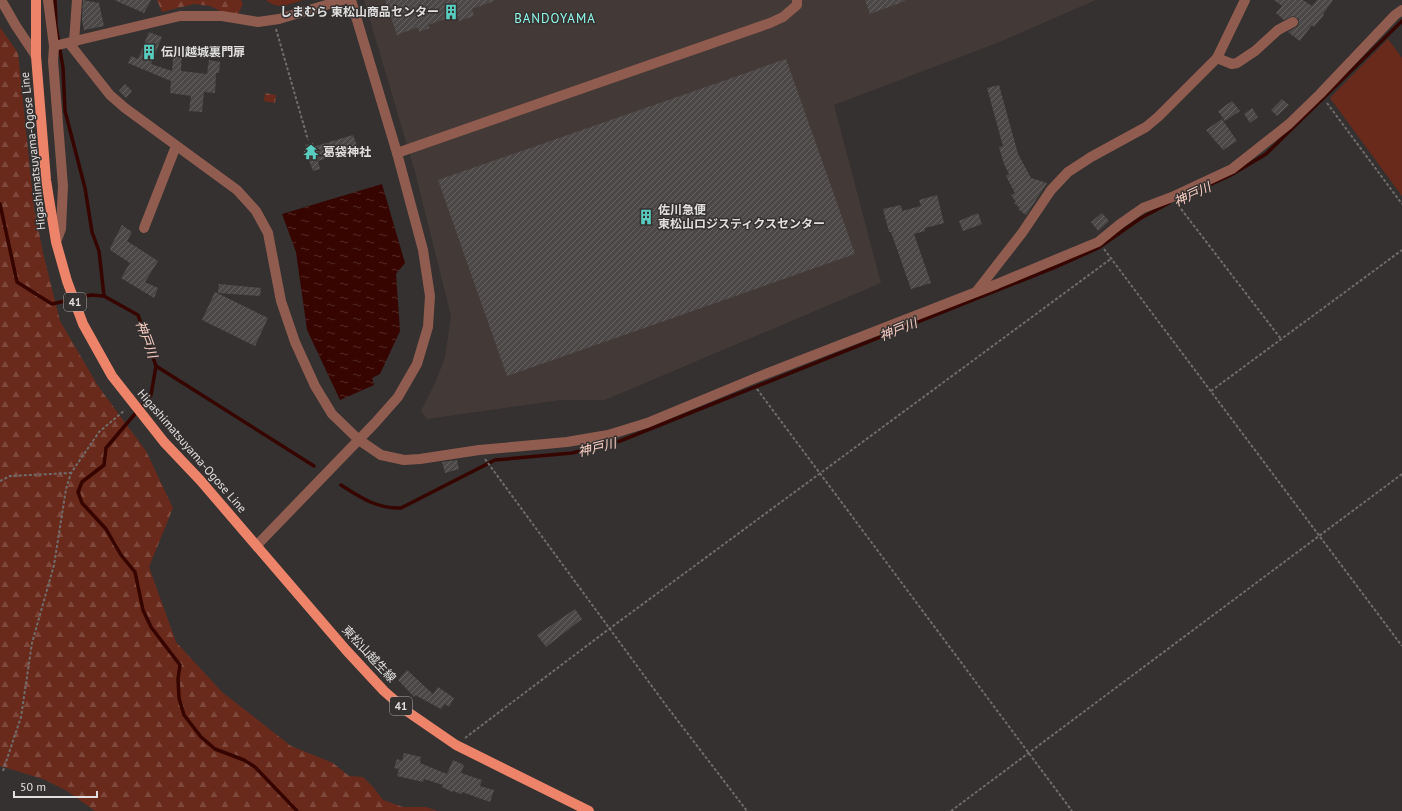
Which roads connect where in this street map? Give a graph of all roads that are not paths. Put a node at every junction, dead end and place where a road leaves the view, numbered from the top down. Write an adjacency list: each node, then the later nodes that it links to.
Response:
1 (1, 0): 13 (street)
2 (36, 0): 13 (main road, Higashimatsuyama-Ogose Line / 41)
3 (48, 0): 12 (street)
4 (77, 0): 11 (street)
5 (343, 0): 11 (street)
6 (351, 0): 16 (street)
7 (797, 0): 16 (street)
8 (1245, 0): 14 (street)
9 (1402, 10): 19 (street)
10 (1294, 22): 14 (street)
11 (72, 43): 12 (street); 15 (street)
12 (54, 46): 18 (street)
13 (36, 56): 18 (main road, Higashimatsuyama-Ogose Line / 41)
14 (1218, 58): 19 (street)
15 (176, 146): 17 (street); 20 (street)
16 (397, 153): 20 (street)
17 (144, 228)
18 (56, 242): 21 (main road, Higashimatsuyama-Ogose Line / 41)
19 (976, 292): 20 (street)
20 (359, 440): 21 (street)
21 (257, 545): 22 (main road, 東松山越生線 / 41)
22 (589, 811)

